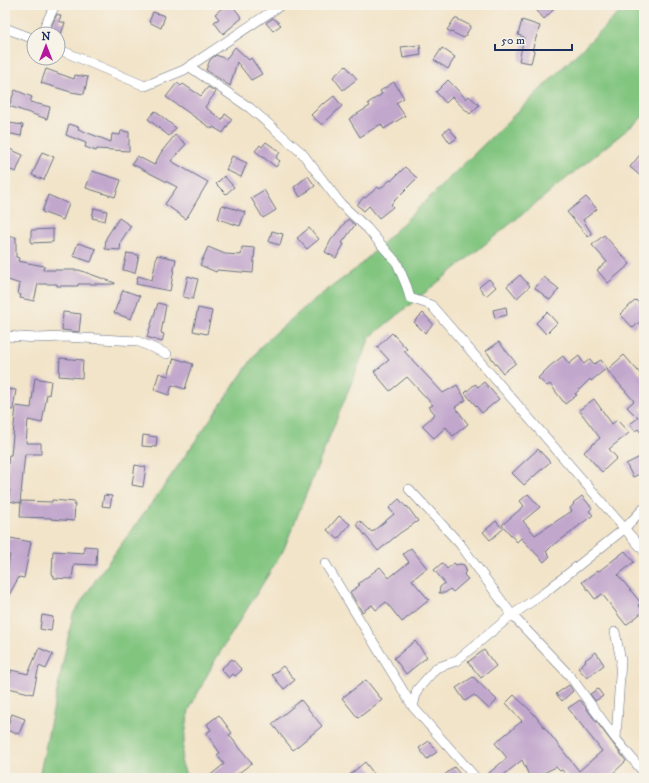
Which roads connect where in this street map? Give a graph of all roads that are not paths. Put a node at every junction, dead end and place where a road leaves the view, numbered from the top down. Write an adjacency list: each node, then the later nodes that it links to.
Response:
1 (54, 5): 3 (street)
2 (280, 5): 7 (street)
3 (45, 26)
4 (5, 28): 5 (street)
5 (26, 36)
6 (66, 52): 7 (street)
7 (190, 67): 12 (street)
8 (5, 336): 9 (street)
9 (167, 354)
10 (410, 490): 15 (street)
11 (644, 508): 12 (street)
12 (624, 529): 13 (street); 15 (street)
13 (644, 551)
14 (325, 563): 17 (street)
15 (512, 615): 17 (street); 18 (street)
16 (615, 632): 18 (street)
17 (413, 707): 20 (street)
18 (616, 739): 19 (street)
19 (644, 773)
20 (476, 778)

